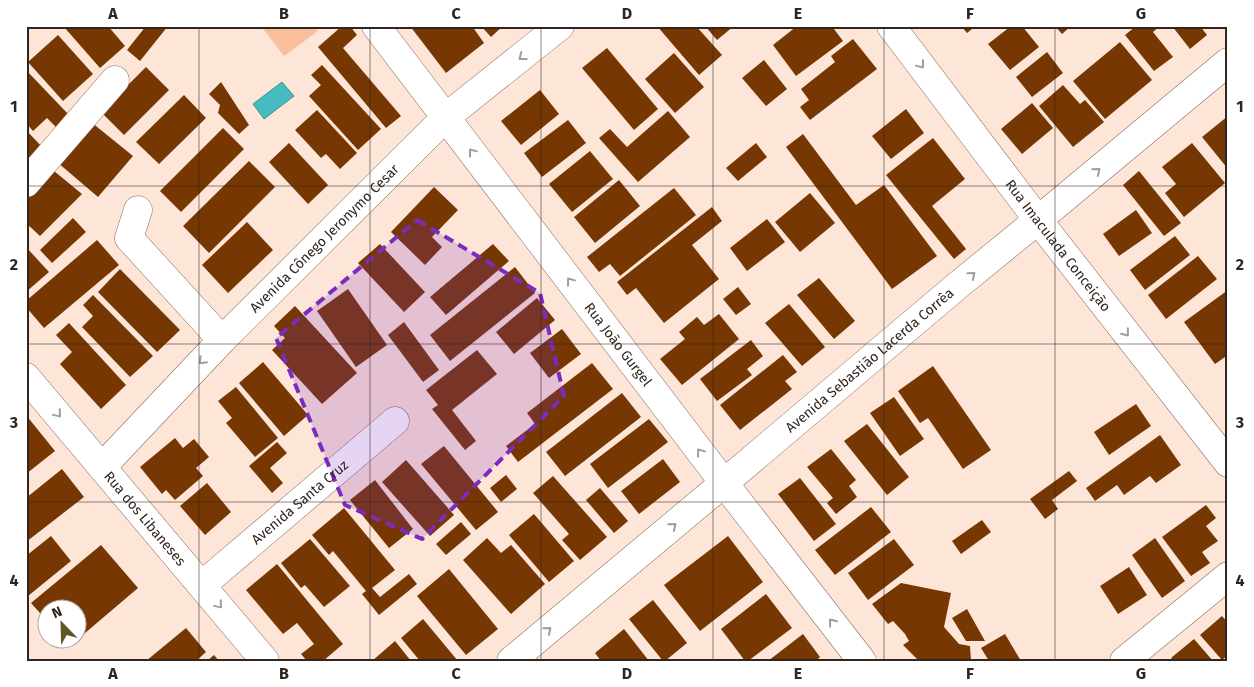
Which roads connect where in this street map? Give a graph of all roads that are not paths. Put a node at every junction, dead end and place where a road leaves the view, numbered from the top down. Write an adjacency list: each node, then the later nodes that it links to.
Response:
1 (376, 26): 6 (street, Rua João Gurgel)
2 (560, 26): 6 (street, Avenida Cônego Jeronymo Cesar, one-way to 6)
3 (892, 26): 9 (street, Rua Imaculada Conceição, one-way to 9)
4 (1228, 62): 9 (street, Avenida Sebastião Lacerda Corrêa, one-way to 4)
5 (115, 80): 7 (street)
6 (446, 117): 10 (street, Avenida Cônego Jeronymo Cesar); 15 (street, Rua João Gurgel, one-way to 6)
7 (26, 183)
8 (138, 210): 10 (street)
9 (1038, 220): 13 (street, Rua Imaculada Conceição, one-way to 13); 15 (street, Avenida Sebastião Lacerda Corrêa, one-way to 9)
10 (222, 340): 14 (street, Avenida Cônego Jeronymo Cesar, one-way to 14)
11 (26, 377): 14 (street, Rua dos Libaneses, one-way to 14)
12 (396, 421): 17 (street, Avenida Santa Cruz)
13 (1228, 463)
14 (102, 467): 17 (street, Rua dos Libaneses)
15 (724, 483): 19 (street, Avenida Sebastião Lacerda Corrêa, one-way to 15); 20 (street, Rua João Gurgel, one-way to 15)
16 (1228, 576): 21 (street)
17 (202, 585): 18 (street, Rua dos Libaneses, one-way to 18)
18 (265, 661)
19 (511, 661)
20 (862, 661)
21 (1124, 661)

